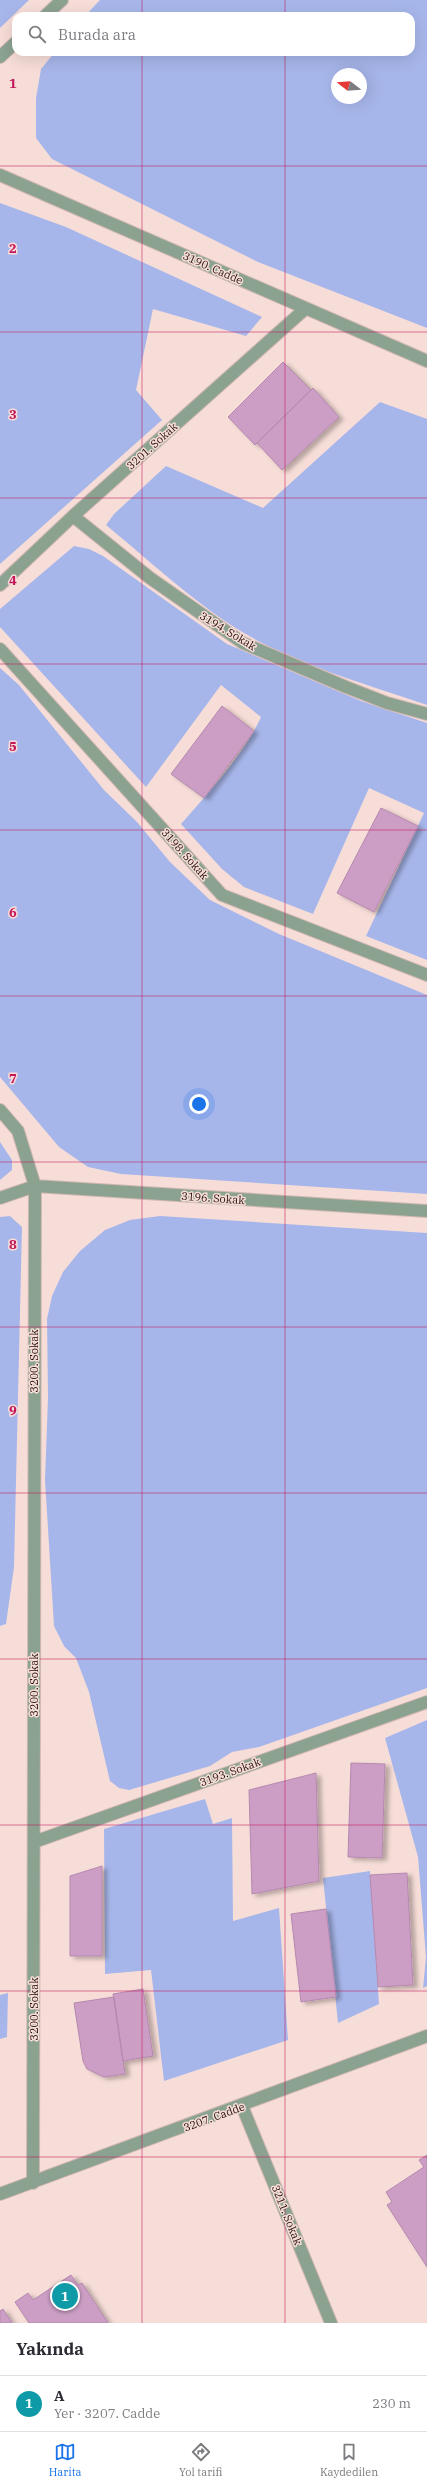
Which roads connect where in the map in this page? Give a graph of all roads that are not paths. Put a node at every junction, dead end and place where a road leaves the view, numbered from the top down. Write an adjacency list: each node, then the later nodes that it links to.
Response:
1 (62, 0): 2 (street)
2 (49, 12)
3 (12, 46): 4 (street)
4 (0, 57)
5 (0, 175): 6 (street, 3190. Cadde)
6 (305, 309): 7 (street, 3190. Cadde); 8 (street, 3201. Sokak)
7 (427, 361)
8 (73, 516): 9 (street, 3201. Sokak); 11 (street, 3194. Sokak)
9 (0, 586)
10 (0, 649): 12 (street, 3198. Sokak)
11 (427, 714)
12 (427, 975)
13 (0, 1110): 14 (street, 3200. Sokak)
14 (35, 1186): 15 (street, 3196. Sokak); 16 (street, 3196. Sokak); 18 (street, 3200. Sokak)
15 (0, 1198)
16 (427, 1211)
17 (427, 1702): 18 (street, 3193. Sokak)
18 (34, 1842): 21 (street, 3200. Sokak)
19 (427, 2036): 20 (street, 3207. Cadde)
20 (242, 2106): 21 (street, 3207. Cadde); 23 (street, 3211. Sokak)
21 (33, 2183): 22 (street, 3207. Cadde)
22 (0, 2194)
23 (331, 2323)

